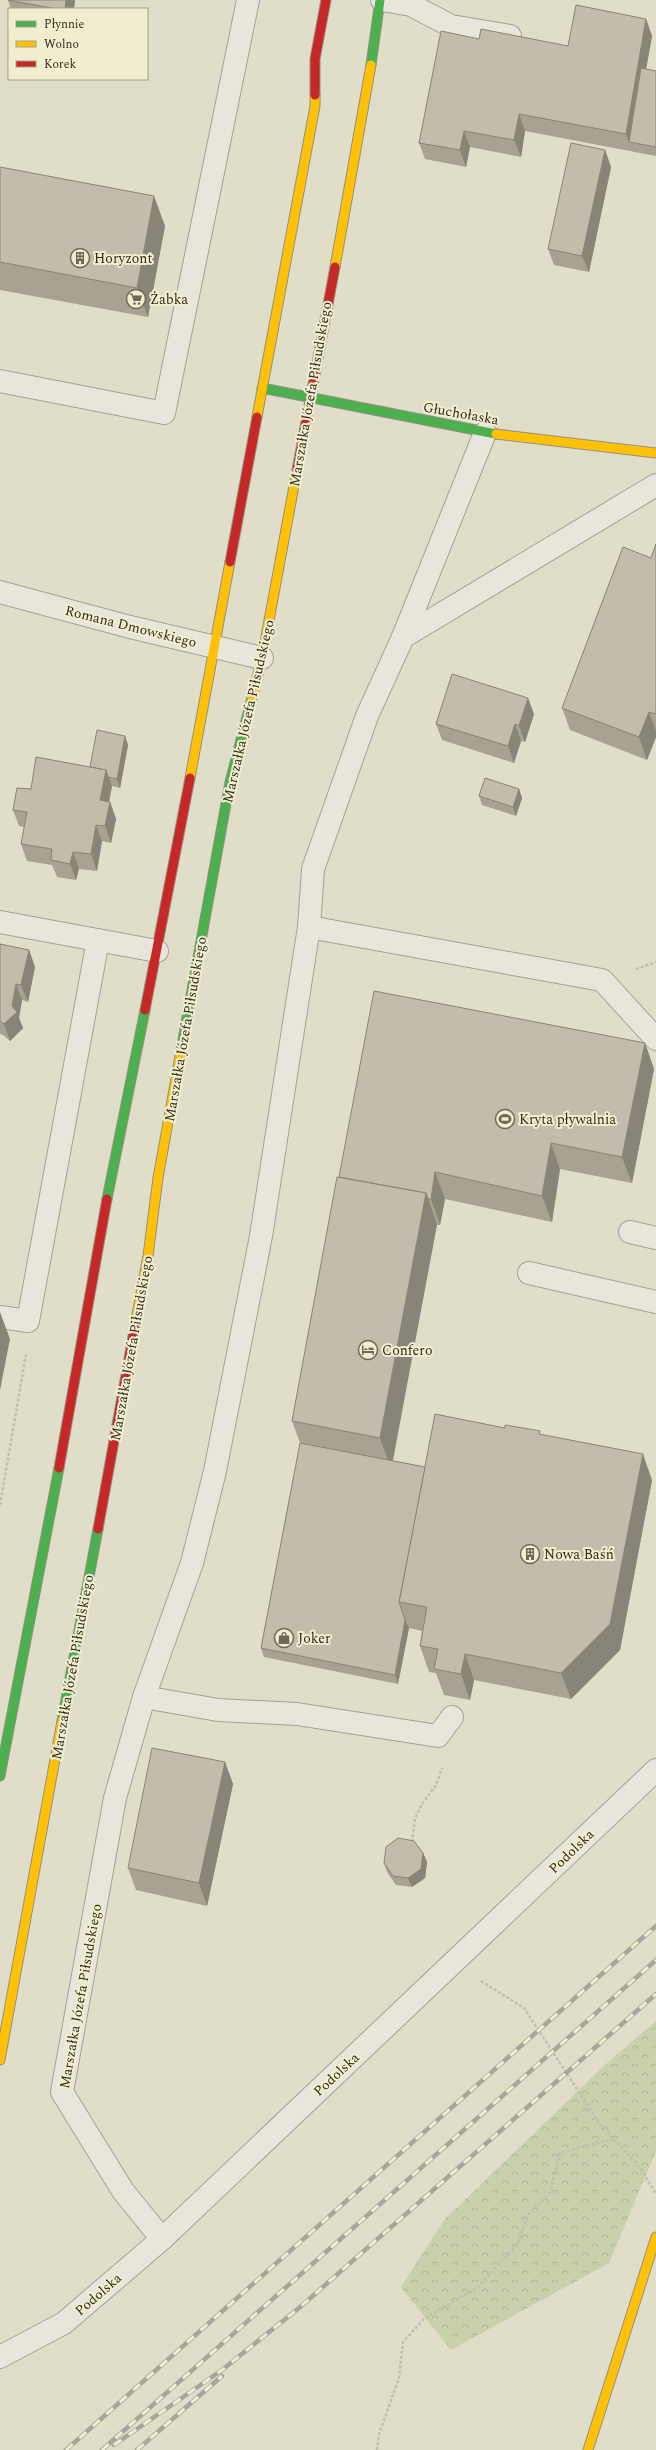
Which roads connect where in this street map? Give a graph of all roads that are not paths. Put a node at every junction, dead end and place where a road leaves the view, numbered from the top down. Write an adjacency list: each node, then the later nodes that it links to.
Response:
1 (248, 0): 5 (street)
2 (326, 0): 6 (main road)
3 (381, 0): 4 (street); 7 (main road, Marszałka Józefa Piłsudskiego)
4 (528, 39)
5 (0, 380)
6 (262, 388): 7 (main road, Głuchołaska); 13 (main road)
7 (310, 397): 8 (main road, Głuchołaska); 14 (main road, Marszałka Józefa Piłsudskiego)
8 (485, 433): 9 (main road, Głuchołaska); 12 (street, Marszałka Józefa Piłsudskiego)
9 (656, 453)
10 (656, 485): 12 (street)
11 (0, 592): 13 (street, Romana Dmowskiego)
12 (403, 637): 16 (street, Marszałka Józefa Piłsudskiego)
13 (215, 647): 14 (street, Romana Dmowskiego); 18 (main road)
14 (262, 658): 29 (main road, Marszałka Józefa Piłsudskiego)
15 (0, 922): 17 (street)
16 (309, 927): 19 (street); 25 (street, Marszałka Józefa Piłsudskiego)
17 (98, 940): 18 (street); 24 (street)
18 (157, 951): 28 (main road)
19 (656, 1038)
20 (630, 1232): 21 (street)
21 (656, 1238)
22 (529, 1274): 23 (street)
23 (656, 1302)
24 (0, 1317)
25 (144, 1697): 26 (street); 31 (street, Marszałka Józefa Piłsudskiego)
26 (452, 1717)
27 (656, 1770): 31 (street, Podolska)
28 (0, 1776)
29 (0, 2060)
30 (656, 2237): 33 (main road)
31 (162, 2239): 32 (street, Podolska)
32 (0, 2357)
33 (588, 2450)

